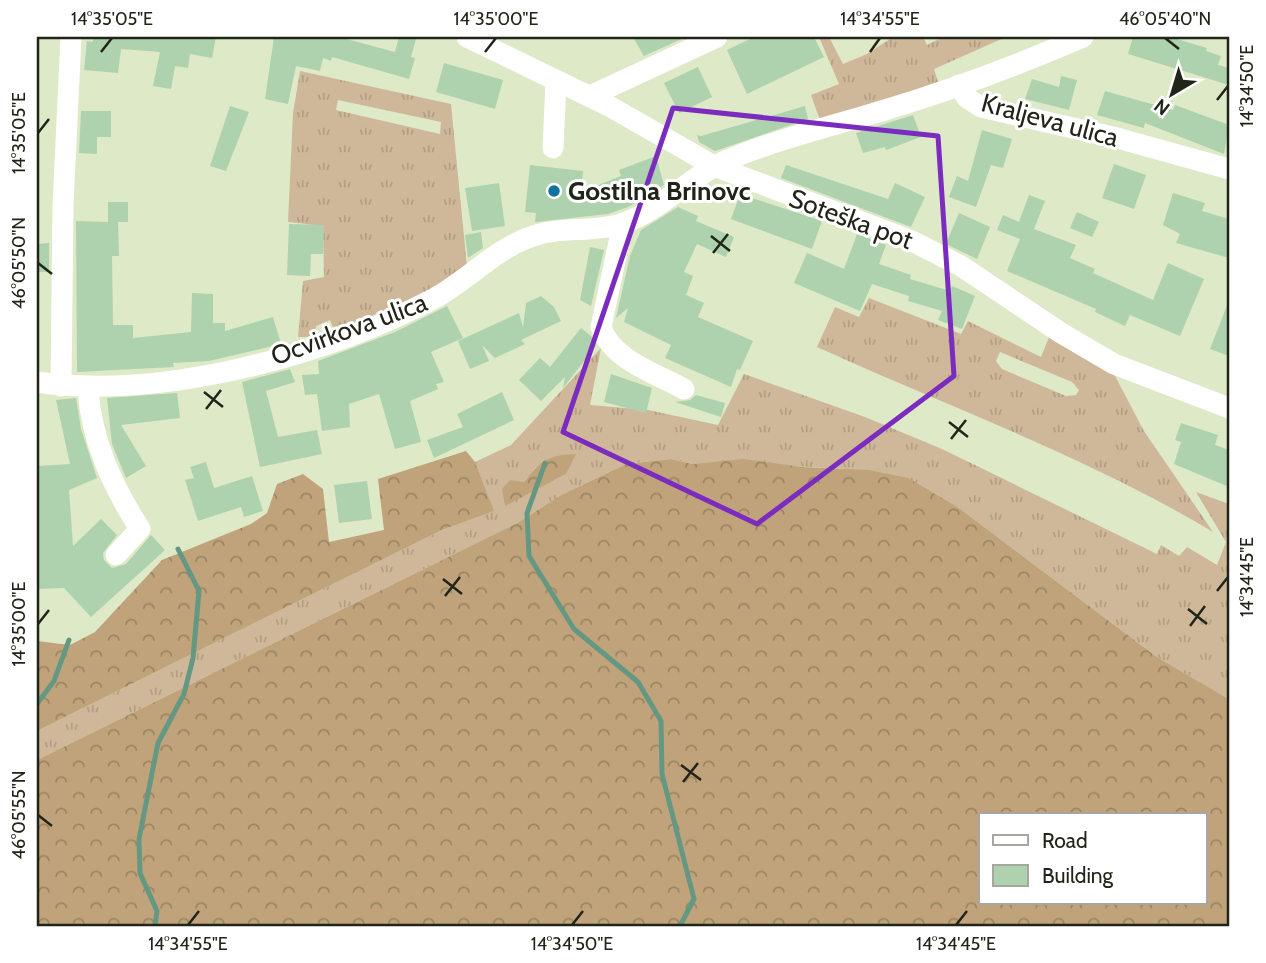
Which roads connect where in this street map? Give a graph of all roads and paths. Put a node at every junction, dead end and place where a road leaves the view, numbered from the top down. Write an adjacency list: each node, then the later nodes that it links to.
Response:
1 (71, 37): 13 (street)
2 (467, 37): 5 (street, Soteška pot)
3 (717, 37): 7 (street)
4 (1083, 37): 6 (street, Kraljeva ulica)
5 (556, 82): 7 (street, Soteška pot); 8 (street)
6 (958, 85): 9 (street, Kraljeva ulica); 10 (street, Kraljeva ulica)
7 (590, 96): 9 (street, Soteška pot)
8 (553, 148)
9 (713, 166): 11 (street, Ocvirkova ulica); 16 (street, Soteška pot)
10 (1229, 169)
11 (623, 223): 14 (street, Ocvirkova ulica); 15 (street)
12 (37, 382): 13 (street, Ocvirkova ulica)
13 (61, 386): 14 (street, Ocvirkova ulica)
14 (88, 388): 17 (street)
15 (684, 389)
16 (1229, 408)
17 (116, 555)

